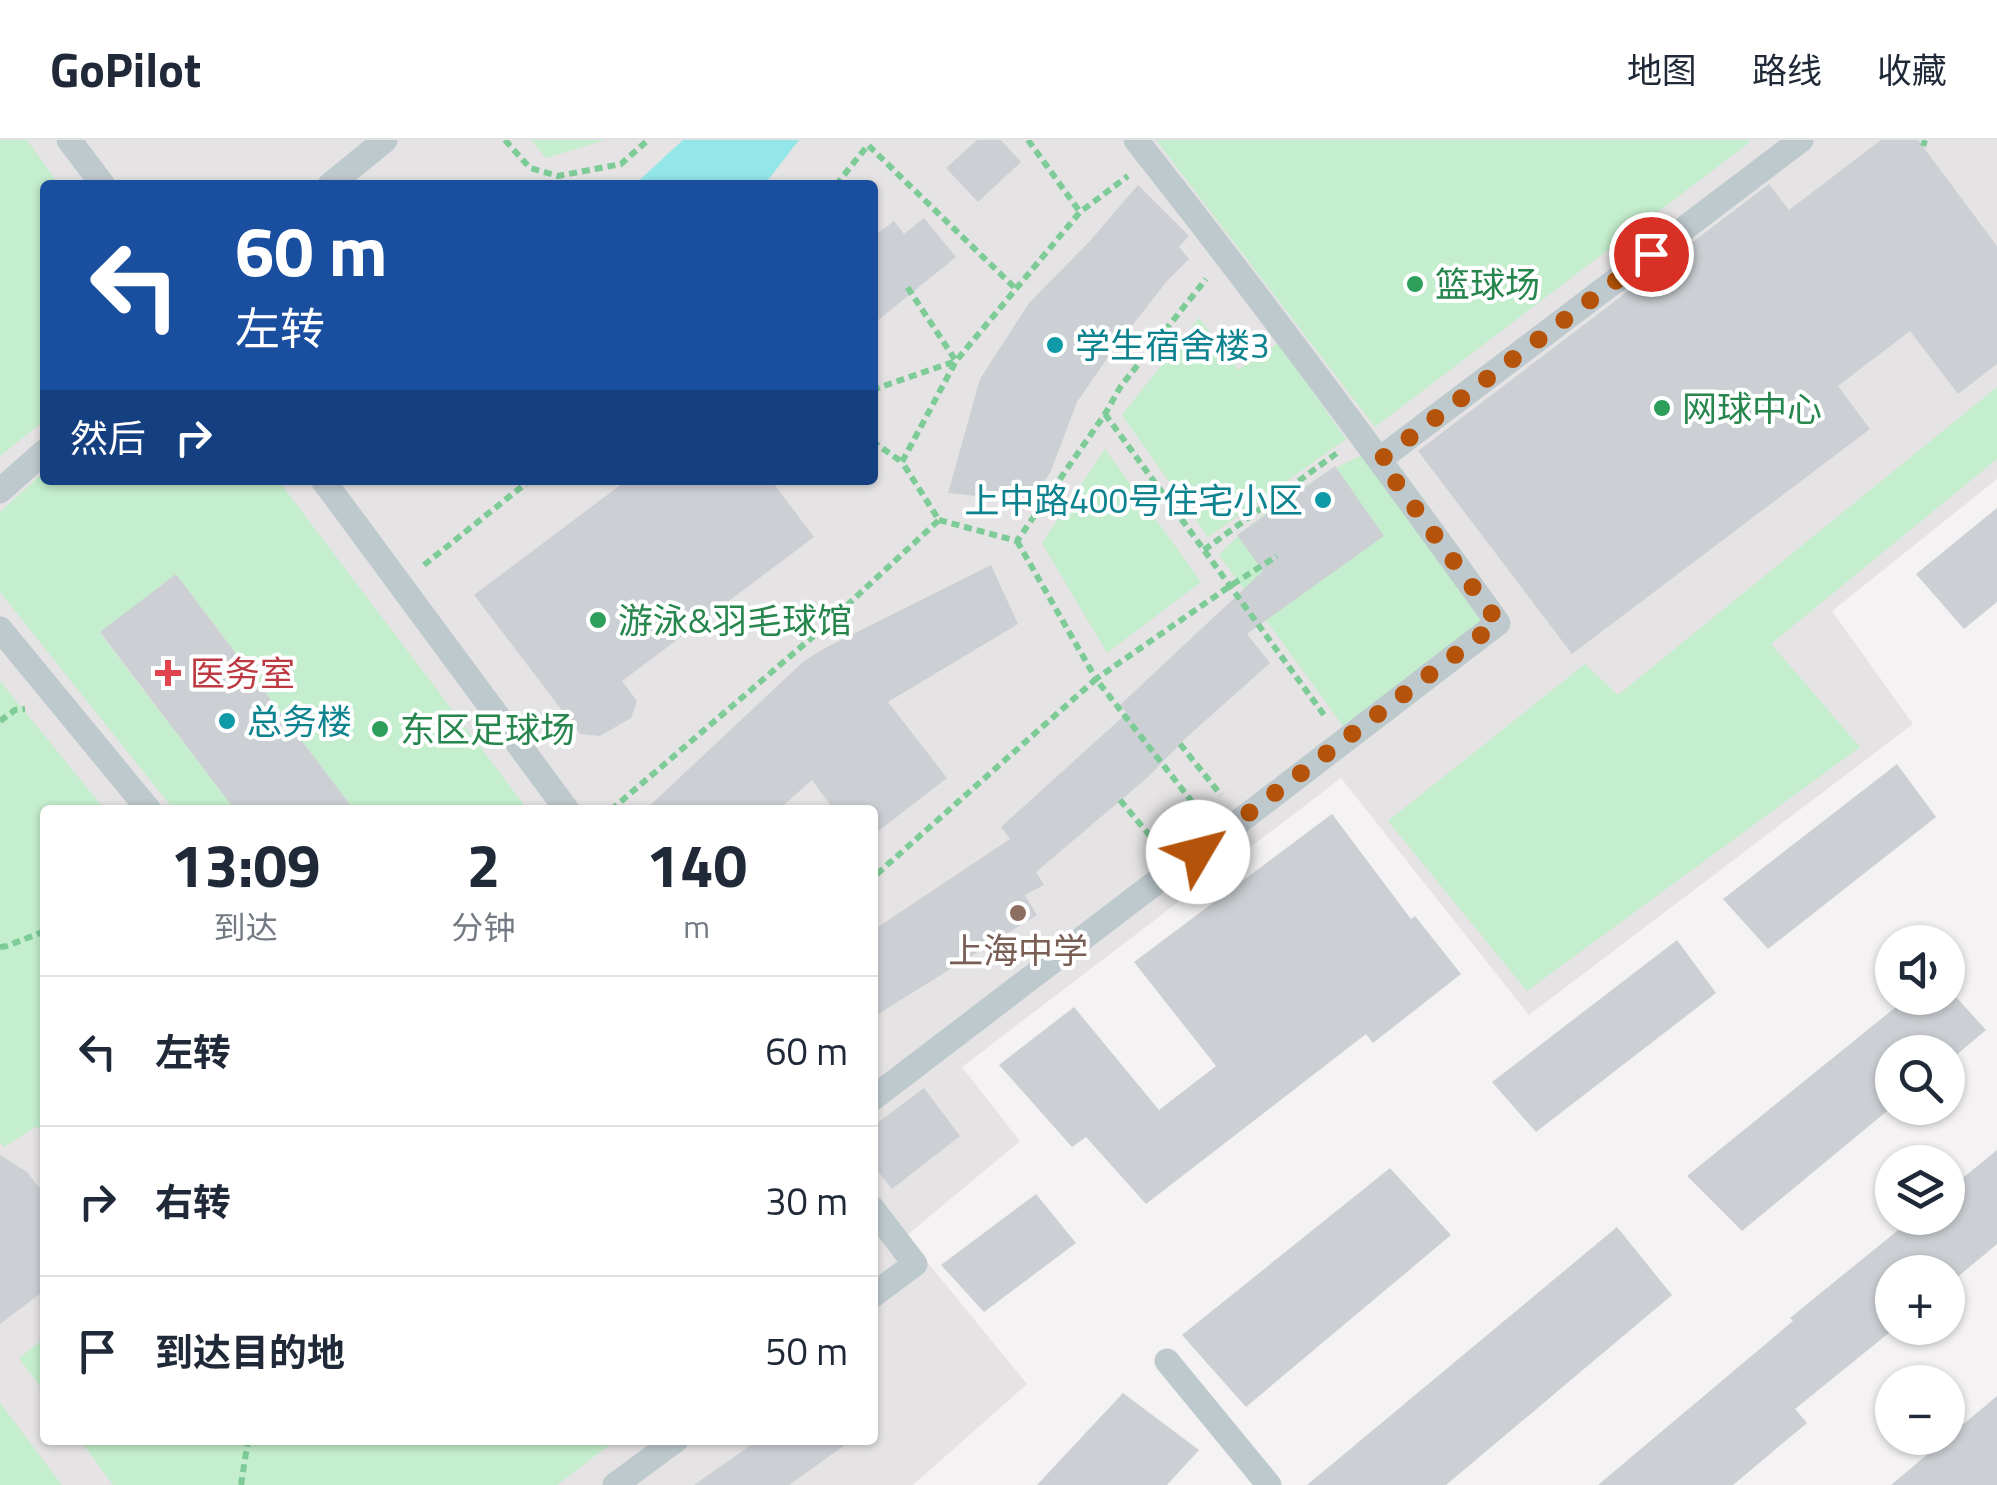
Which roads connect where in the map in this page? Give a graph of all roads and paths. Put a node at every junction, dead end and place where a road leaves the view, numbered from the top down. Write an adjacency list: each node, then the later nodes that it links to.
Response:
1 (69, 140): 9 (lane)
2 (385, 140): 10 (lane)
3 (505, 140): 4 (path)
4 (648, 140)
5 (1028, 140): 12 (path)
6 (1802, 140): 22 (lane)
7 (870, 143): 11 (path); 15 (path)
8 (1143, 150): 12 (path); 13 (lane)
9 (99, 180)
10 (336, 180)
11 (840, 180)
12 (1080, 212): 15 (path)
13 (1226, 253): 18 (path); 19 (lane)
14 (906, 284): 16 (path)
15 (1016, 289): 16 (path)
16 (956, 362): 17 (path); 23 (path)
17 (878, 388)
18 (1105, 414): 28 (path); 29 (path)
19 (1362, 434): 22 (lane); 29 (path)
20 (878, 445): 23 (path)
21 (40, 455): 26 (lane)
22 (1380, 460): 35 (lane)
23 (902, 462): 27 (path)
24 (326, 485): 31 (lane)
25 (524, 485): 31 (path)
26 (0, 491)
27 (938, 520): 28 (path); 40 (path)
28 (1017, 541): 34 (path)
29 (1204, 550): 32 (path)
30 (1277, 556): 32 (path)
31 (400, 584): 39 (lane)
32 (1230, 586): 34 (path); 35 (path)
33 (0, 629): 38 (lane)
34 (1096, 680): 42 (path); 44 (path)
35 (1342, 740): 41 (lane)
36 (1180, 744): 41 (path)
37 (1120, 800): 43 (path)
38 (145, 805)
39 (563, 805)
40 (617, 805)
41 (1241, 820): 42 (lane)
42 (1220, 837): 43 (lane)
43 (1176, 867): 47 (lane)
44 (878, 873)
45 (40, 933): 46 (path)
46 (0, 946)
47 (878, 1094)
48 (878, 1216): 49 (lane)
49 (878, 1292)
50 (1167, 1361): 55 (lane)
51 (247, 1445): 53 (path)
52 (646, 1449): 54 (lane)
53 (241, 1485)
54 (615, 1485)
55 (1269, 1485)

